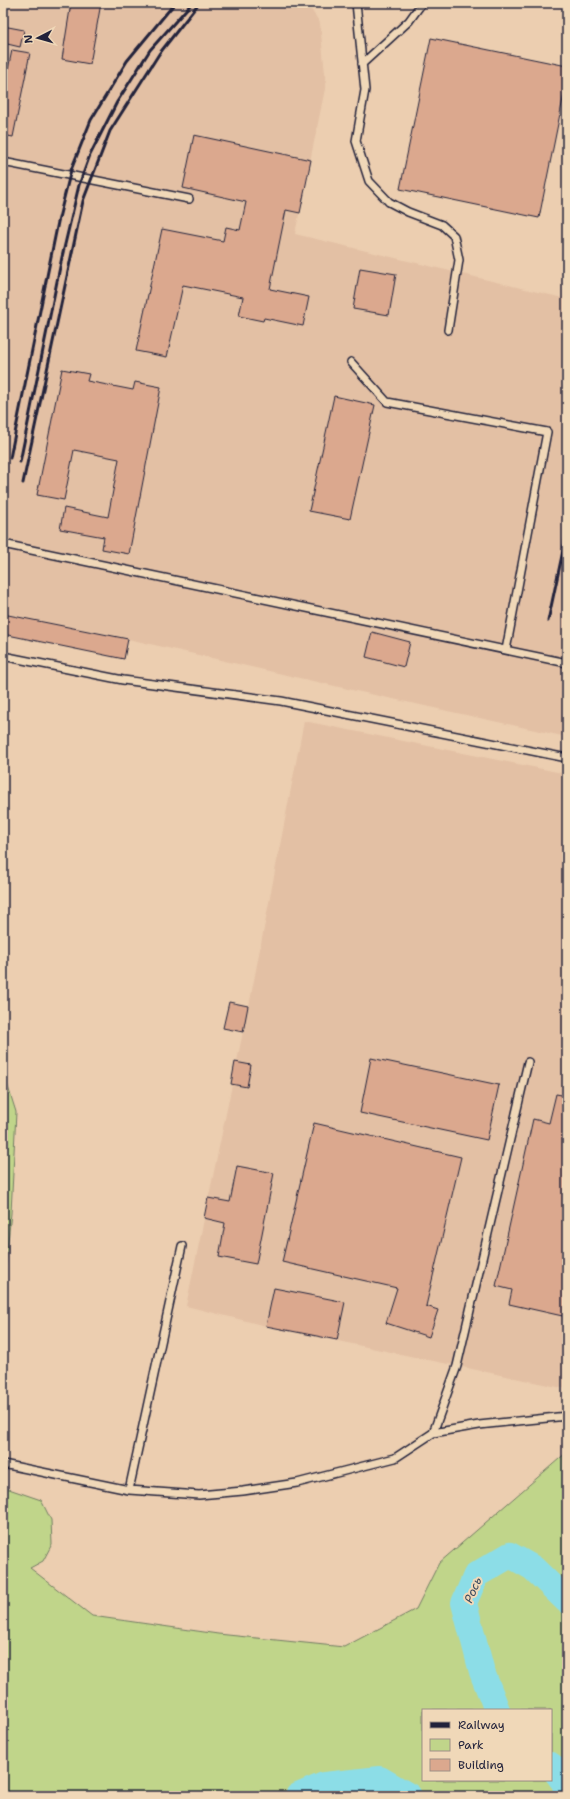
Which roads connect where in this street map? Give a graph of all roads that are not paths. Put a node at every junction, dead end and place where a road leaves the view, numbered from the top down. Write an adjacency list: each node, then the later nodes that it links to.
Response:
1 (356, 3): 3 (lane)
2 (422, 3): 3 (lane)
3 (362, 64): 6 (lane)
4 (3, 162): 5 (lane)
5 (189, 199)
6 (448, 330)
7 (351, 362): 9 (lane)
8 (3, 544): 9 (lane)
9 (506, 650): 11 (lane)
10 (3, 656): 12 (lane)
11 (567, 663)
12 (567, 758)
13 (528, 1062): 16 (lane)
14 (182, 1246): 18 (lane)
15 (567, 1416): 16 (lane)
16 (433, 1433): 18 (lane)
17 (3, 1464): 18 (lane)
18 (129, 1490)

